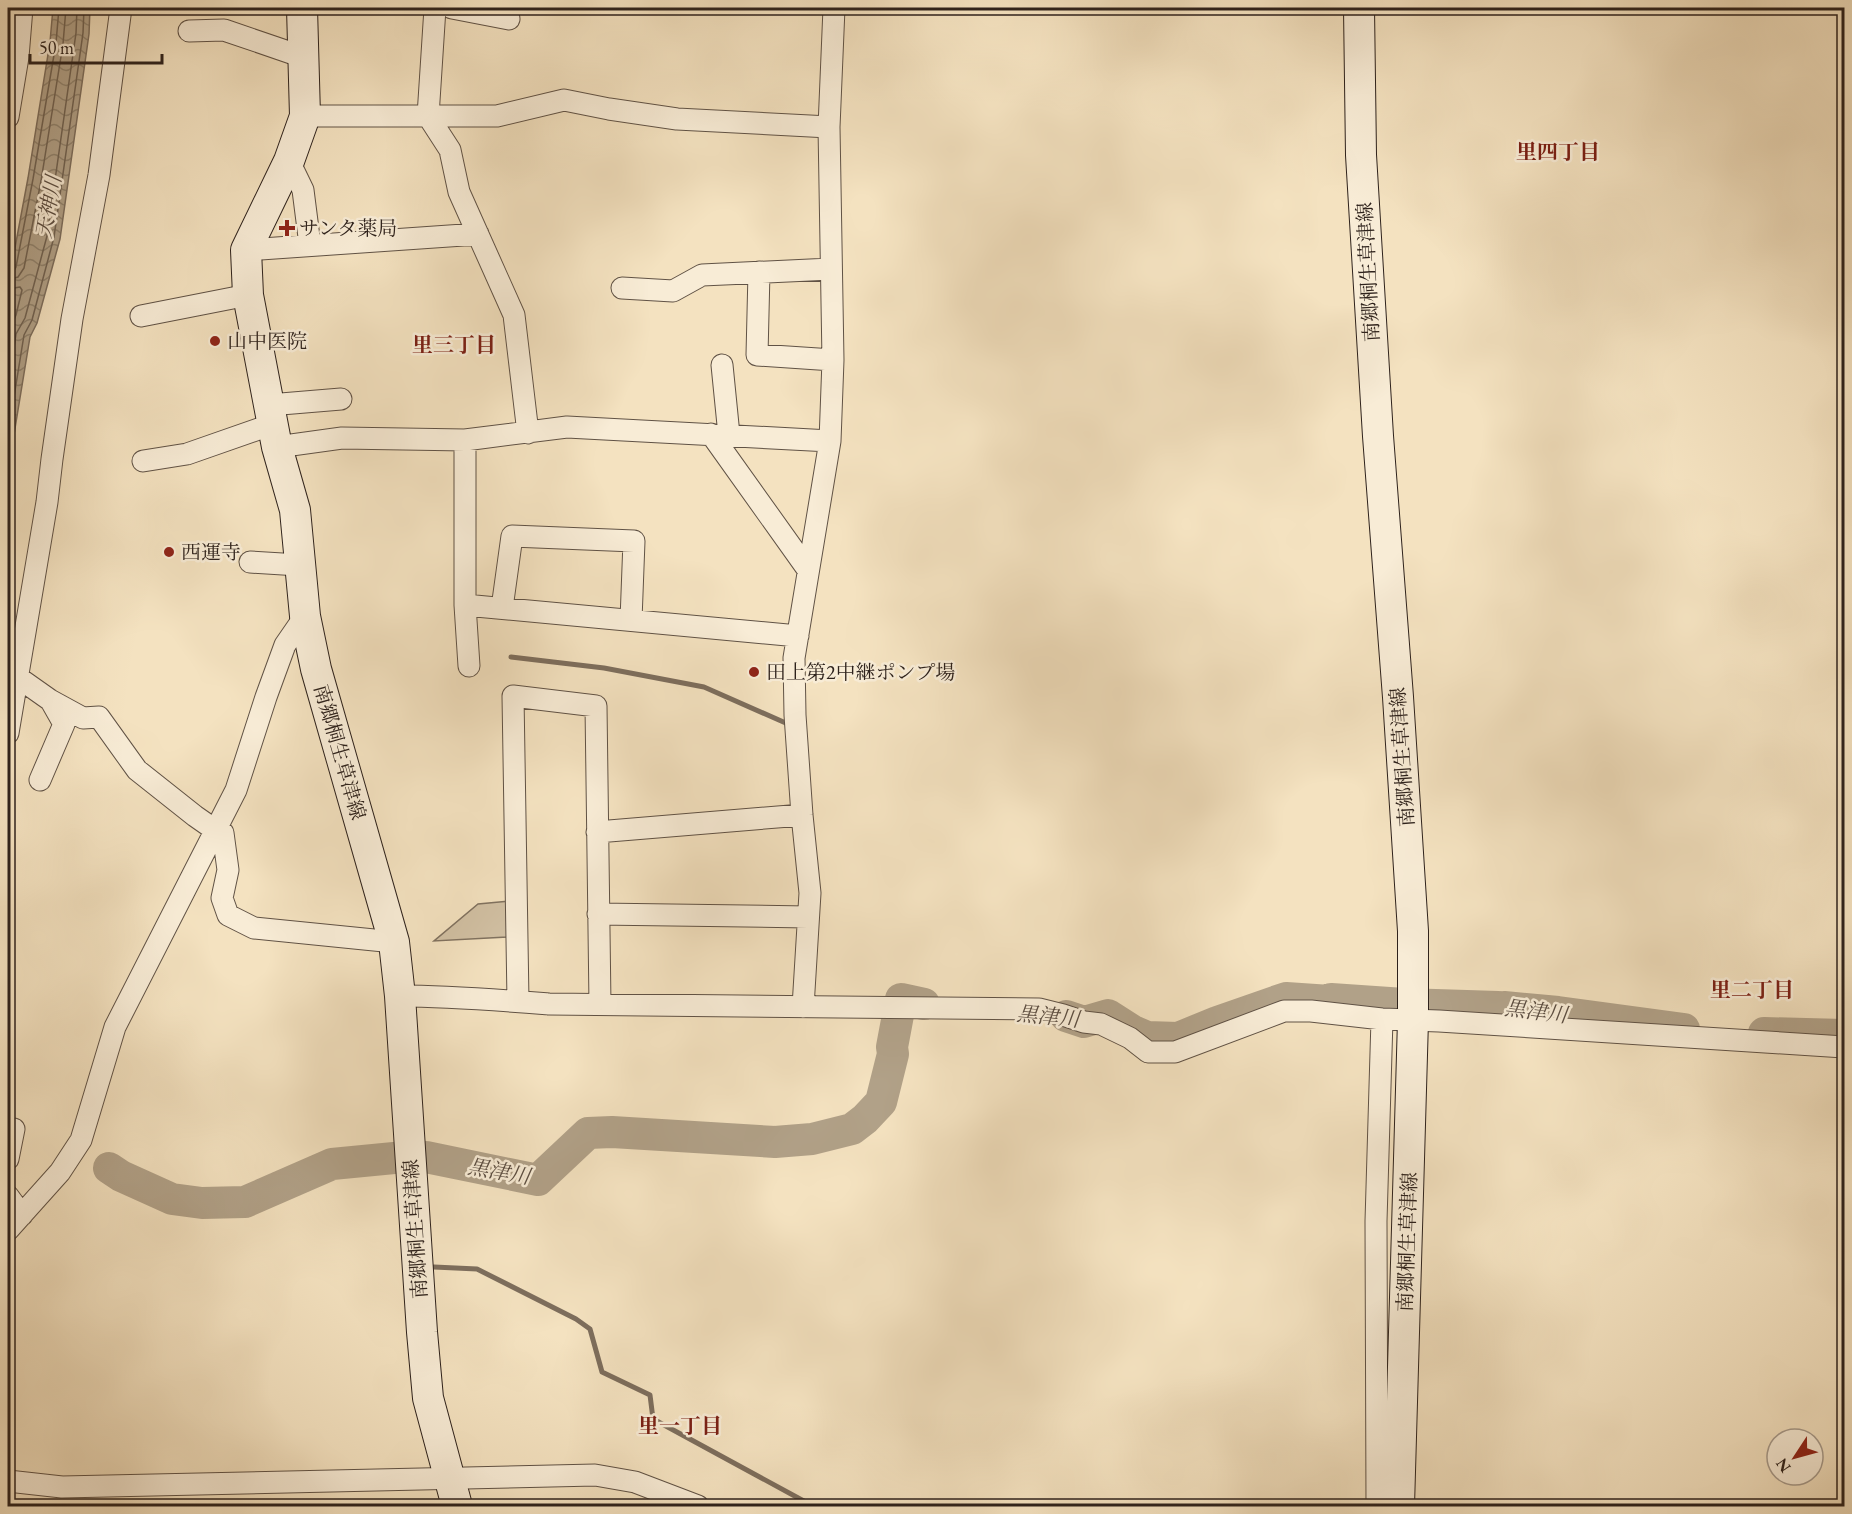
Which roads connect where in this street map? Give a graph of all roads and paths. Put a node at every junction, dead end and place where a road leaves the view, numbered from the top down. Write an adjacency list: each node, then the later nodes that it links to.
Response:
1 (22, 8): 13 (street)
2 (122, 8): 42 (street)
3 (302, 8): 10 (main road, 南郷桐生草津線)
4 (435, 8): 12 (street)
5 (452, 8): 8 (street)
6 (834, 8): 14 (street)
7 (1359, 8): 57 (main road, 南郷桐生草津線)
8 (509, 19)
9 (189, 31): 10 (street)
10 (303, 57): 11 (main road, 南郷桐生草津線)
11 (305, 116): 12 (street); 15 (main road, 南郷桐生草津線)
12 (428, 116): 14 (street); 16 (street)
13 (8, 117)
14 (829, 126): 19 (street)
15 (290, 161): 17 (street); 18 (main road, 南郷桐生草津線)
16 (478, 234): 17 (street); 28 (street)
17 (310, 245): 18 (street)
18 (246, 250): 22 (main road, 南郷桐生草津線)
19 (831, 269): 20 (street); 24 (street)
20 (759, 272): 21 (street); 24 (street)
21 (622, 288)
22 (248, 295): 23 (street); 27 (main road, 南郷桐生草津線)
23 (141, 316)
24 (833, 360): 31 (street)
25 (722, 365): 29 (street)
26 (341, 399): 27 (street)
27 (273, 425): 30 (street); 32 (street); 34 (main road, 南郷桐生草津線)
28 (528, 433): 29 (street); 30 (street)
29 (720, 435): 31 (street); 35 (street)
30 (465, 440): 36 (street)
31 (830, 441): 35 (street)
32 (143, 461)
33 (250, 562): 34 (street)
34 (299, 565): 38 (main road, 南郷桐生草津線)
35 (808, 570): 40 (street)
36 (465, 605): 37 (street); 41 (street)
37 (502, 608): 39 (street); 39 (street)
38 (305, 616): 47 (street); 51 (main road, 南郷桐生草津線)
39 (631, 620): 40 (street)
40 (798, 636): 46 (street)
41 (469, 666)
42 (16, 676): 43 (street); 44 (street)
43 (50, 700): 45 (street); 47 (street)
44 (8, 733)
45 (40, 780)
46 (802, 815): 48 (street); 50 (street)
47 (215, 830): 51 (street); 62 (street)
48 (597, 832): 49 (street); 53 (street)
49 (598, 914): 50 (street); 54 (street)
50 (808, 917): 55 (street)
51 (394, 942): 52 (main road, 南郷桐生草津線)
52 (400, 996): 53 (street); 63 (main road, 南郷桐生草津線)
53 (518, 1001): 54 (street)
54 (600, 1004): 55 (street)
55 (803, 1007): 56 (street)
56 (1382, 1019): 57 (street); 67 (street)
57 (1413, 1020): 58 (street); 68 (main road, 南郷桐生草津線)
58 (1845, 1047)
59 (14, 1129): 60 (street)
60 (8, 1159)
61 (8, 1196): 62 (street)
62 (15, 1223)
63 (449, 1478): 64 (street); 65 (main road, 南郷桐生草津線); 66 (street)
64 (8, 1481)
65 (457, 1506)
66 (698, 1506)
67 (1377, 1506)
68 (1399, 1506)

